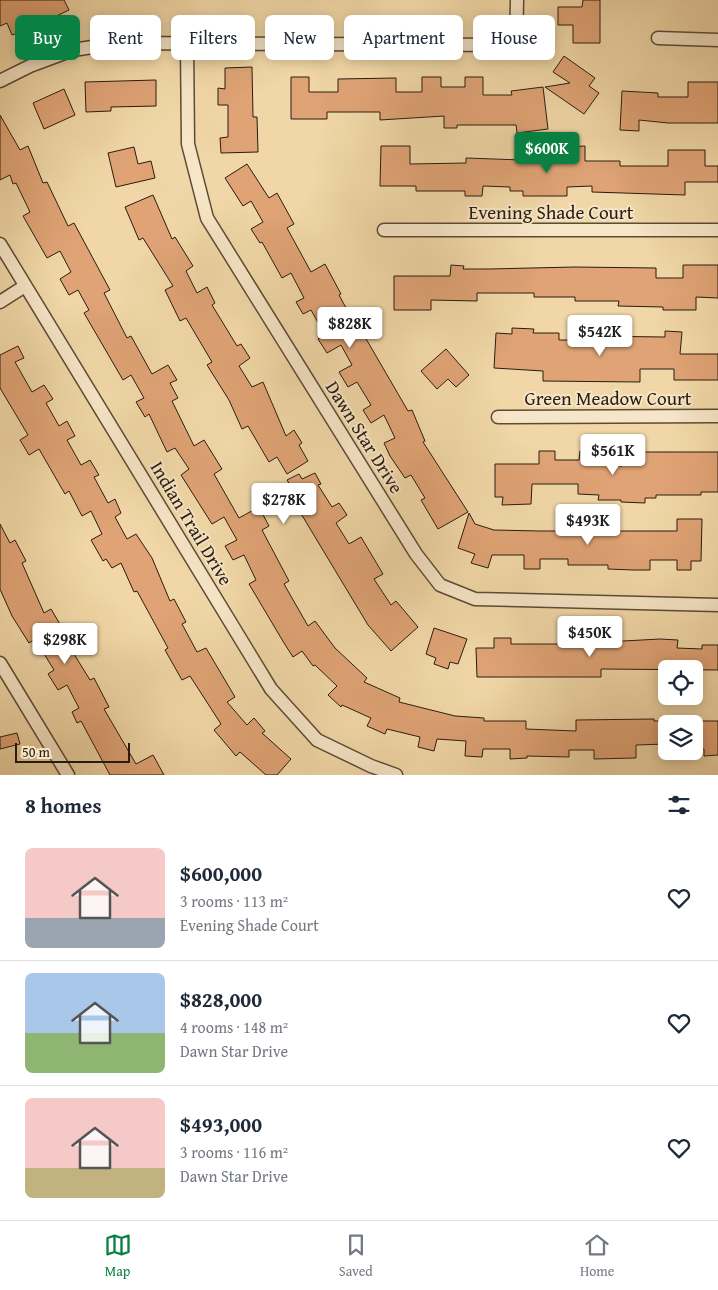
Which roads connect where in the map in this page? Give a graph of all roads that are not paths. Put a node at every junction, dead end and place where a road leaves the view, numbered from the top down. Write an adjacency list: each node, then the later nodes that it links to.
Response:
1 (517, 0): 5 (street)
2 (658, 38): 3 (street)
3 (718, 40)
4 (171, 43): 7 (street)
5 (255, 43)
6 (187, 60): 15 (street, Dawn Star Drive)
7 (0, 81)
8 (384, 230): 9 (street, Evening Shade Court)
9 (718, 230)
10 (0, 244): 11 (street, Indian Trail Drive)
11 (26, 286): 12 (street); 18 (street, Indian Trail Drive)
12 (0, 302)
13 (718, 416): 14 (street, Green Meadow Court)
14 (498, 417)
15 (718, 605)
16 (1, 668): 17 (street)
17 (68, 775)
18 (396, 775)

